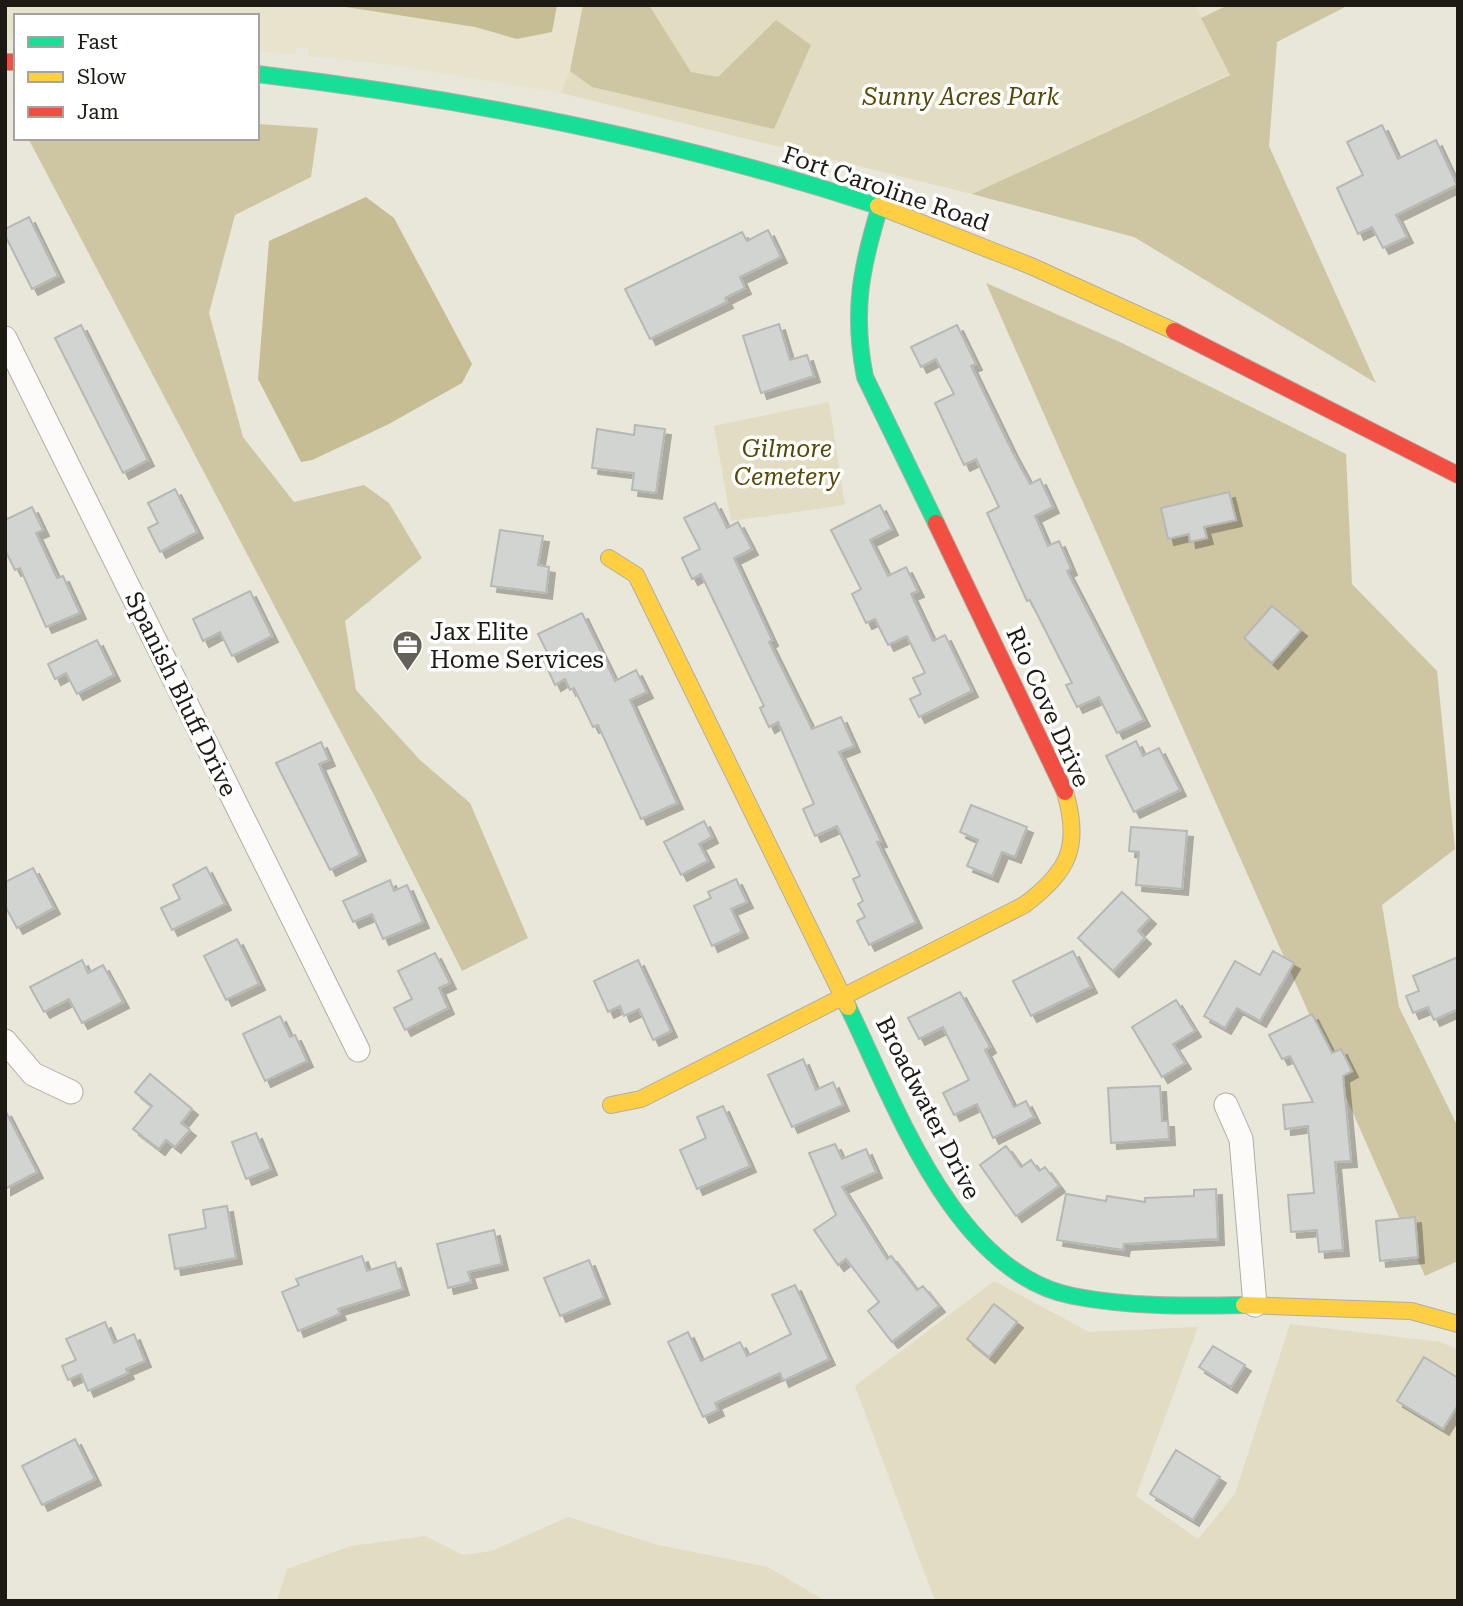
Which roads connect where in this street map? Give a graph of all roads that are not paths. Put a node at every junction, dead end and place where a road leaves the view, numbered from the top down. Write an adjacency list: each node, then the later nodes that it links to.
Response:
1 (259, 74): 2 (street, Fort Caroline Road)
2 (880, 206): 4 (street, Fort Caroline Road); 6 (street, Rio Cove Drive)
3 (5, 338): 8 (street, Spanish Bluff Drive)
4 (1458, 475)
5 (609, 558): 6 (street, Broadwater Drive)
6 (846, 998): 10 (street, Rio Cove Drive); 12 (street, Broadwater Drive)
7 (5, 1041): 9 (street)
8 (358, 1050)
9 (71, 1091)
10 (611, 1105)
11 (1226, 1105): 12 (street)
12 (1255, 1305): 13 (street, Broadwater Drive)
13 (1458, 1324)

